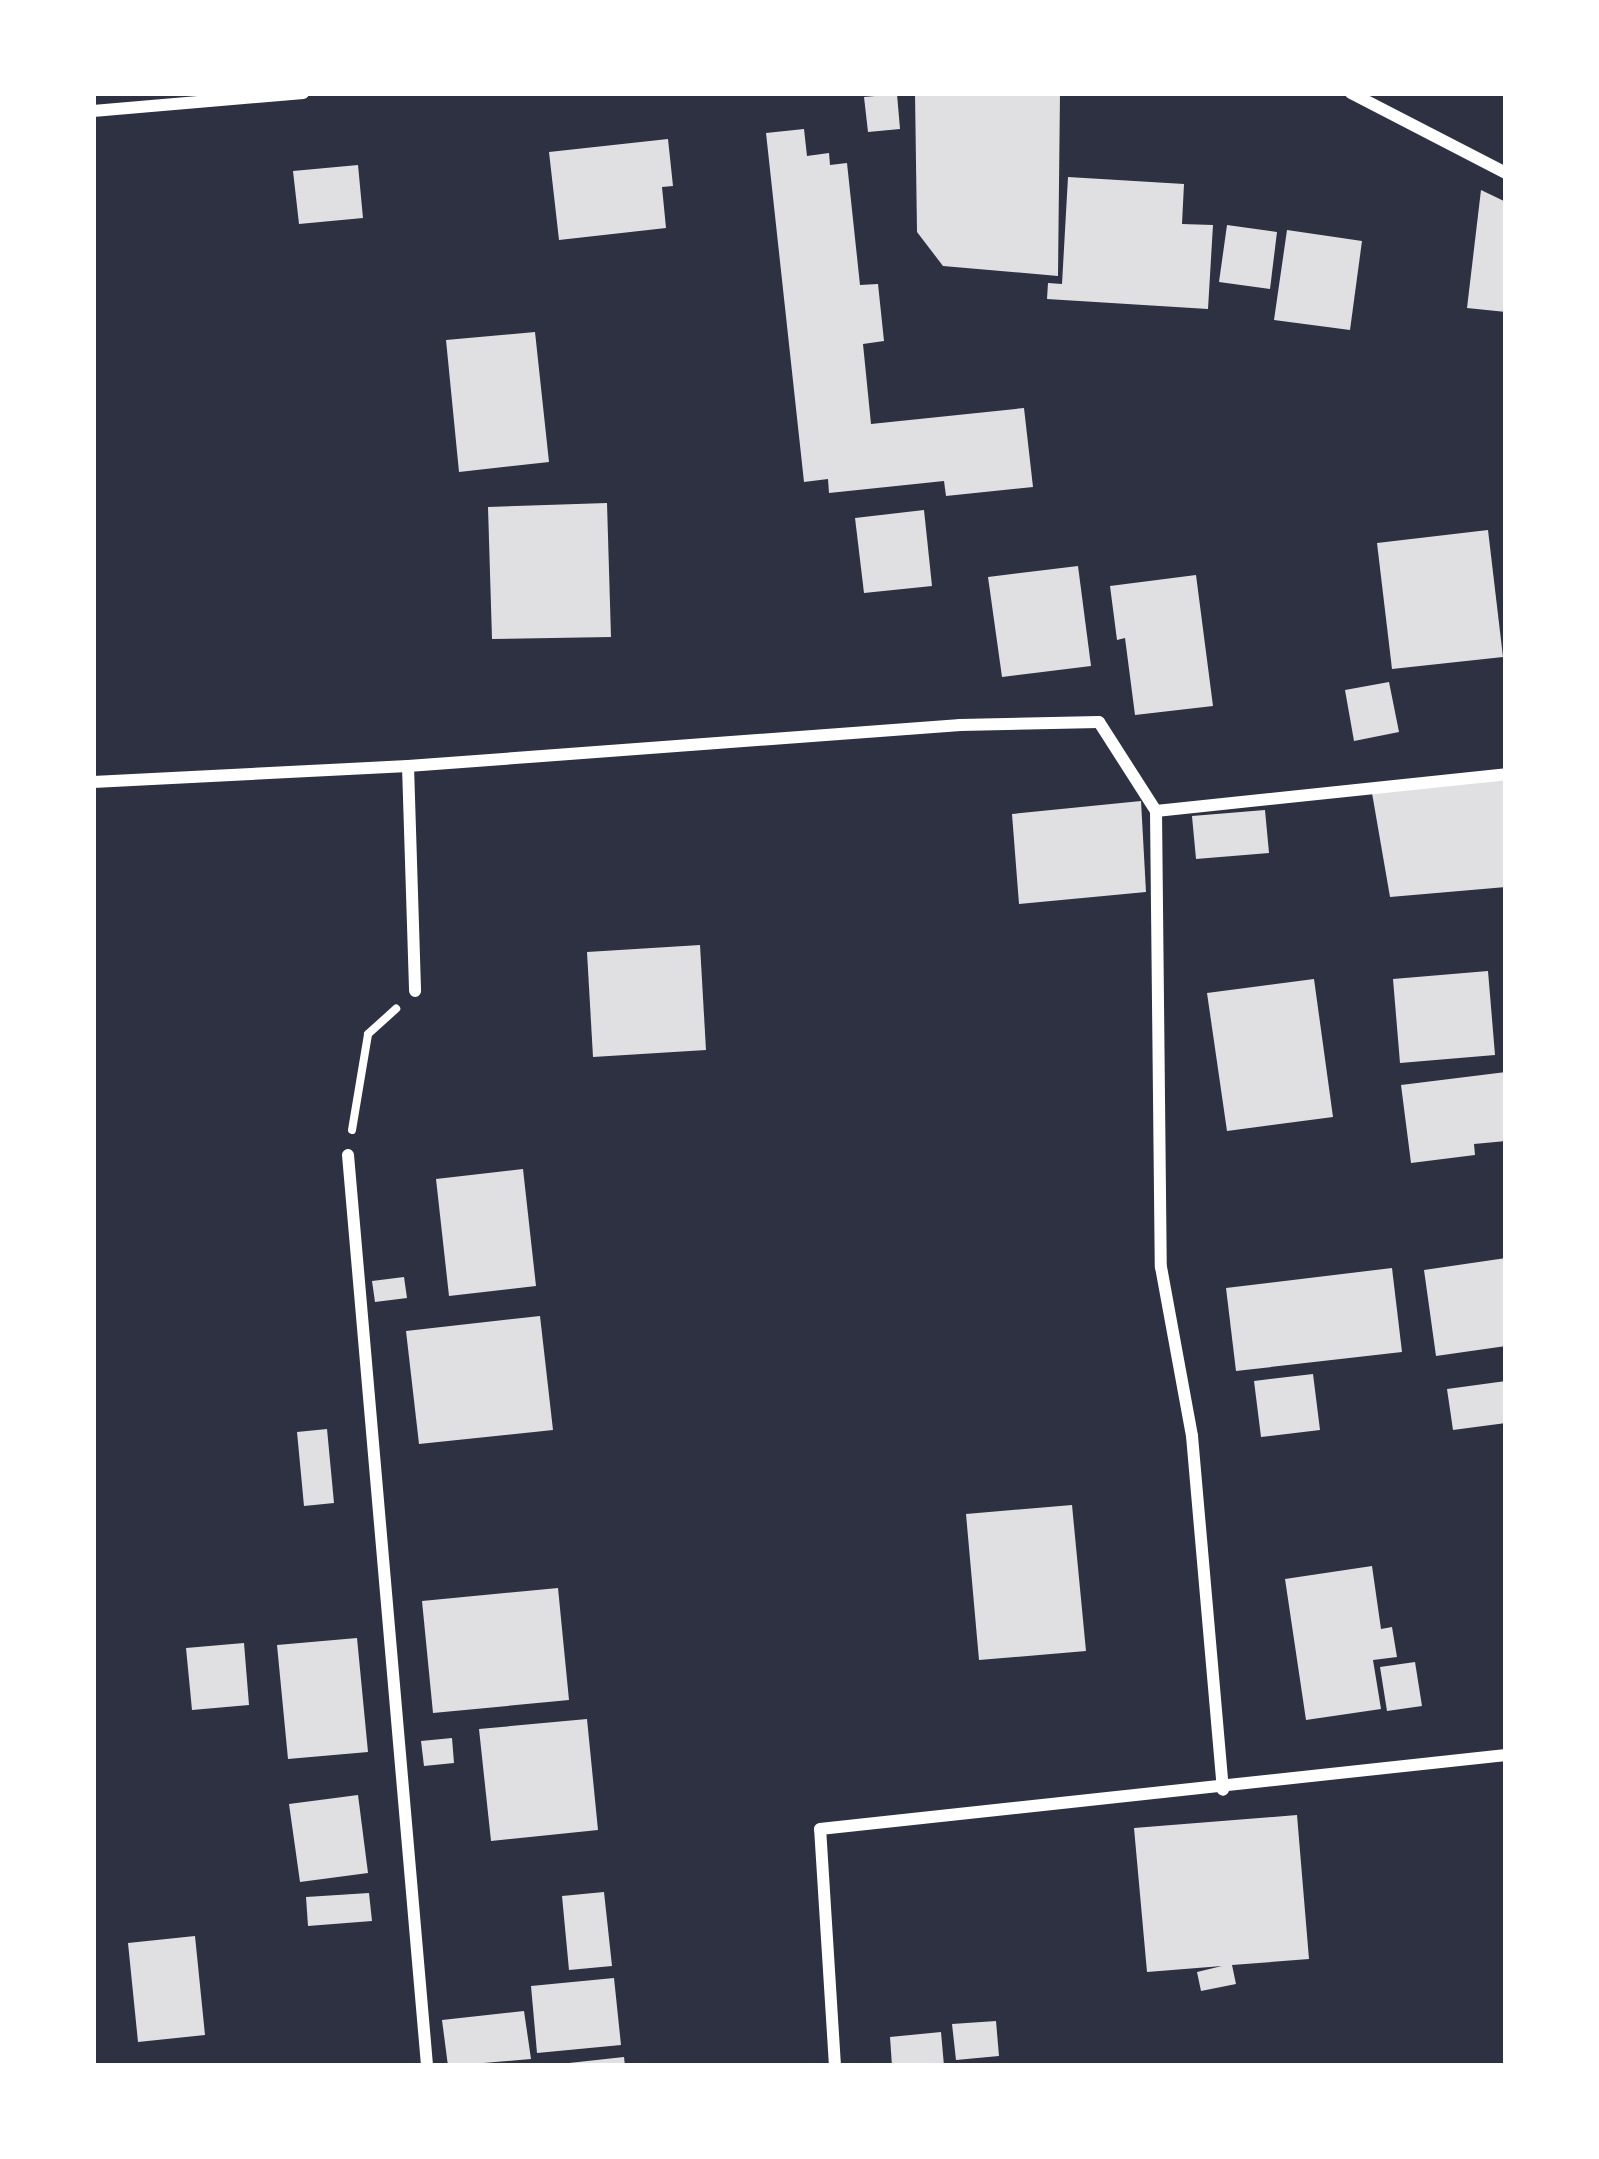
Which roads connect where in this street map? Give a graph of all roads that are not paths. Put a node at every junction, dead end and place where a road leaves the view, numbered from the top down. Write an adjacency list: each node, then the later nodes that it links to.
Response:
1 (303, 93): 3 (street)
2 (1351, 93): 4 (street)
3 (93, 111)
4 (1506, 173)
5 (408, 766): 7 (street); 8 (street); 9 (street)
6 (1506, 774): 8 (street)
7 (93, 782)
8 (1156, 812): 12 (street)
9 (415, 991)
10 (348, 1155): 13 (street)
11 (1506, 1756): 12 (street)
12 (1223, 1790): 14 (street)
13 (427, 2066)
14 (835, 2066)

